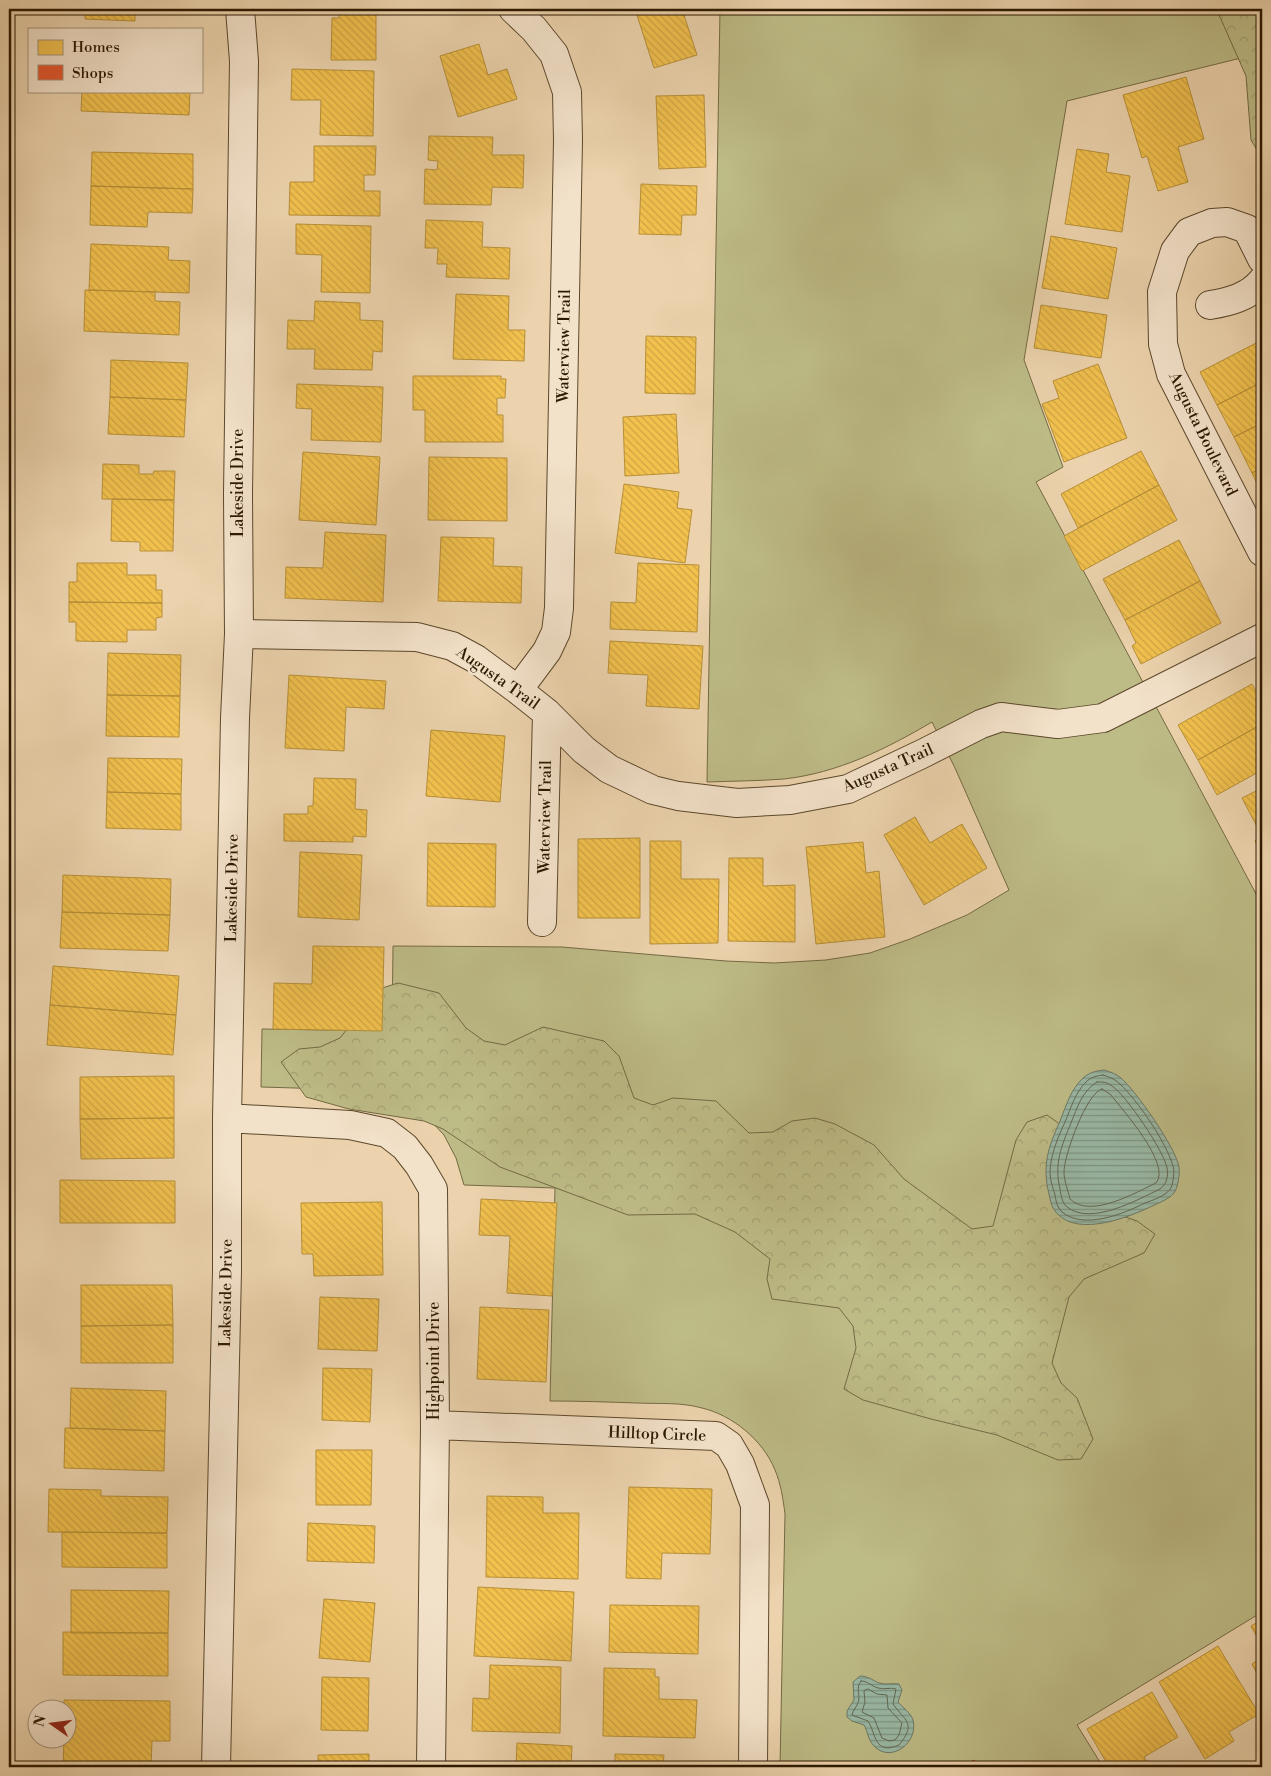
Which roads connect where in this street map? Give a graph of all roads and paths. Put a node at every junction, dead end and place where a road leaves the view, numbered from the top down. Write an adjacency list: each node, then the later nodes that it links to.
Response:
1 (240, 9): 7 (street, Lakeside Drive)
2 (513, 9): 9 (street, Waterview Trail)
3 (1262, 259): 6 (street, Augusta Boulevard)
4 (1260, 286): 5 (street)
5 (1210, 305)
6 (1262, 552)
7 (239, 634): 9 (street, Augusta Trail); 12 (street, Lakeside Drive)
8 (1262, 638): 10 (street, Augusta Trail)
9 (518, 690): 10 (street, Augusta Trail)
10 (547, 713): 11 (street, Waterview Trail)
11 (542, 922)
12 (227, 1118): 13 (street, Highpoint Drive); 14 (street, Lakeside Drive)
13 (435, 1425): 15 (street, Highpoint Drive); 16 (street, Hilltop Circle)
14 (216, 1767)
15 (431, 1767)
16 (753, 1767)

